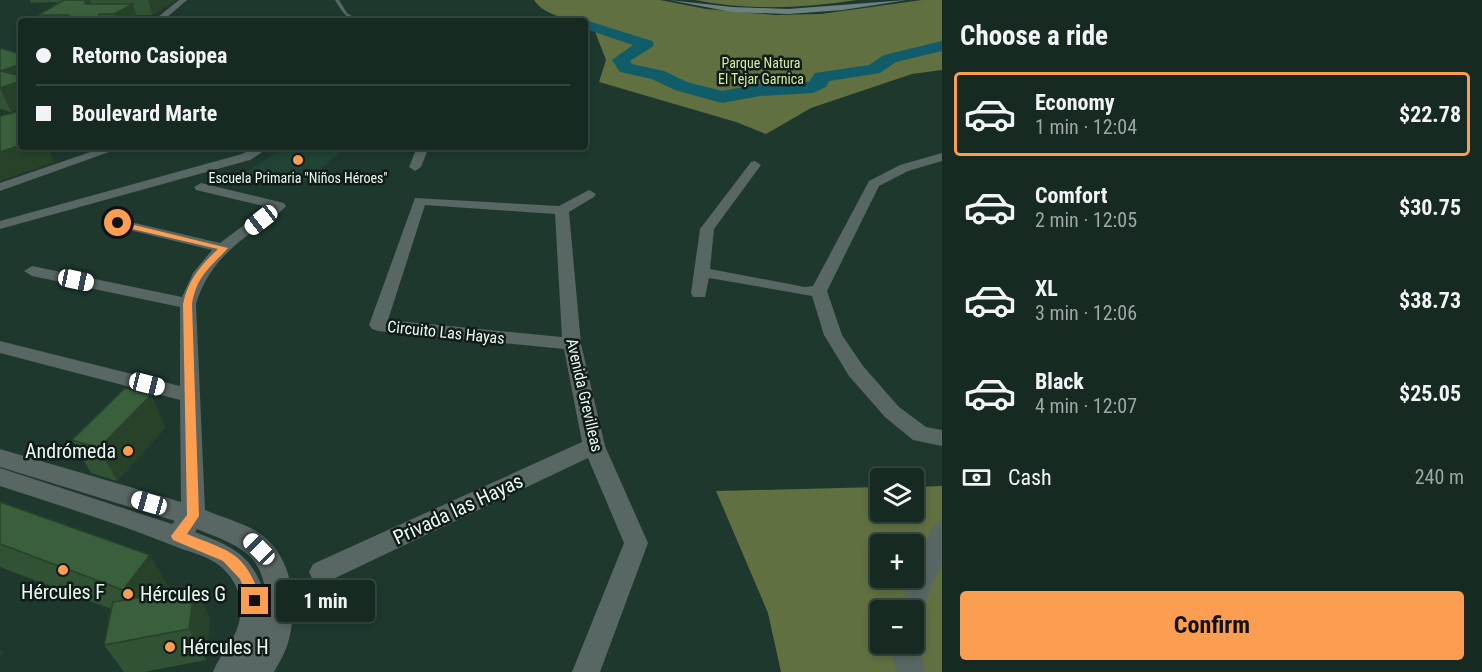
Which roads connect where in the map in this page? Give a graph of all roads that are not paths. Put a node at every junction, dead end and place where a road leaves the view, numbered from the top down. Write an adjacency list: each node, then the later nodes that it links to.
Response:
1 (183, 0): 7 (street)
2 (337, 0): 8 (lane)
3 (673, 0): 6 (main road)
4 (685, 0): 5 (main road)
5 (873, 0)
6 (903, 0)
7 (164, 18)
8 (353, 18)
9 (108, 150): 15 (street)
10 (259, 150): 20 (street)
11 (422, 150): 14 (street)
12 (942, 158): 24 (street)
13 (755, 165): 23 (street)
14 (415, 166)
15 (0, 187)
16 (201, 188): 21 (street)
17 (589, 194): 18 (street)
18 (562, 210): 27 (street, Avenida Grevilleas); 27 (street, Circuito Las Hayas)
19 (118, 223): 21 (street)
20 (0, 225)
21 (224, 248): 26 (street)
22 (32, 270): 26 (street)
23 (700, 272): 24 (street); 25 (street)
24 (819, 291): 30 (street)
25 (699, 293)
26 (188, 304): 29 (street)
27 (572, 344): 31 (street, Avenida Grevilleas)
28 (0, 347): 29 (street)
29 (189, 395): 34 (street)
30 (942, 438)
31 (594, 446): 37 (street, Privada las Hayas); 42 (street, Avenida Grevilleas)
32 (0, 458): 34 (street)
33 (0, 477): 36 (street)
34 (193, 516): 36 (street); 41 (street)
35 (942, 533): 38 (street)
36 (177, 536): 40 (street)
37 (322, 572)
38 (914, 600)
39 (905, 654): 43 (street)
40 (227, 672)
41 (258, 672)
42 (586, 672)
43 (911, 672)

